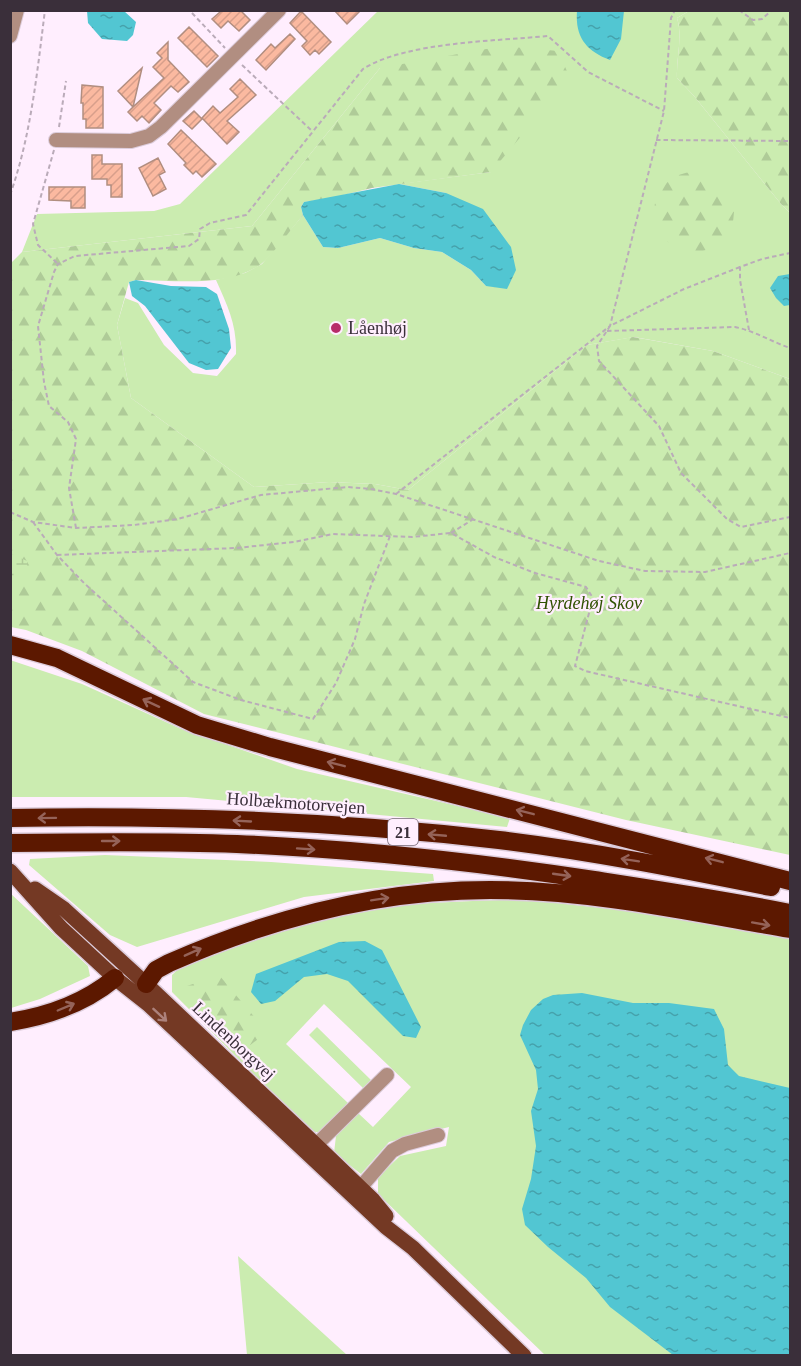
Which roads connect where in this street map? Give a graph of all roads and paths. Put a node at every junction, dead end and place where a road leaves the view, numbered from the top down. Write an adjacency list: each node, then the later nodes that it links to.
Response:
1 (17, 10): 8 (street)
2 (45, 10): 16 (path)
3 (279, 10): 9 (street)
4 (675, 10): 11 (path)
5 (739, 10): 6 (path)
6 (772, 10)
7 (192, 13): 9 (path)
8 (10, 36)
9 (233, 56): 12 (path); 13 (street)
10 (66, 81): 13 (path)
11 (663, 111): 12 (path); 14 (path)
12 (313, 132): 18 (path)
13 (56, 140): 18 (path)
14 (656, 140): 15 (path); 20 (path)
15 (790, 141)
16 (10, 195)
17 (790, 253): 19 (path)
18 (58, 264): 29 (path)
19 (740, 267): 20 (path); 21 (path)
20 (610, 326): 22 (path); 24 (path)
21 (749, 330): 22 (path); 23 (path)
22 (607, 331): 26 (path)
23 (790, 348)
24 (396, 494): 27 (path); 29 (path)
25 (10, 512): 28 (path)
26 (790, 518)
27 (472, 520): 30 (path); 32 (path)
28 (33, 522): 29 (path); 33 (path)
29 (76, 528)
30 (451, 533): 31 (path); 35 (path)
31 (390, 536): 33 (path); 33 (path)
32 (790, 553)
33 (57, 555)
34 (10, 645): 39 (highway, one-way to 34)
35 (790, 718)
36 (10, 818): 40 (highway, Holbækmotorvejen / 21, one-way to 36)
37 (10, 843): 41 (highway, 21, one-way to 41)
38 (13, 873): 43 (main road, Lindenborgvej); 43 (main road, Lindenborgvej)
39 (790, 881)
40 (790, 891)
41 (790, 913)
42 (790, 929): 43 (highway, one-way to 42)
43 (131, 973): 44 (highway, one-way to 43); 47 (main road, Lindenborgvej); 47 (main road, Lindenborgvej, one-way to 47)
44 (10, 1022)
45 (387, 1075): 47 (street)
46 (438, 1135): 48 (street)
47 (312, 1149): 48 (main road, Lindenborgvej)
48 (356, 1192): 49 (main road, Lindenborgvej)
49 (525, 1356)

